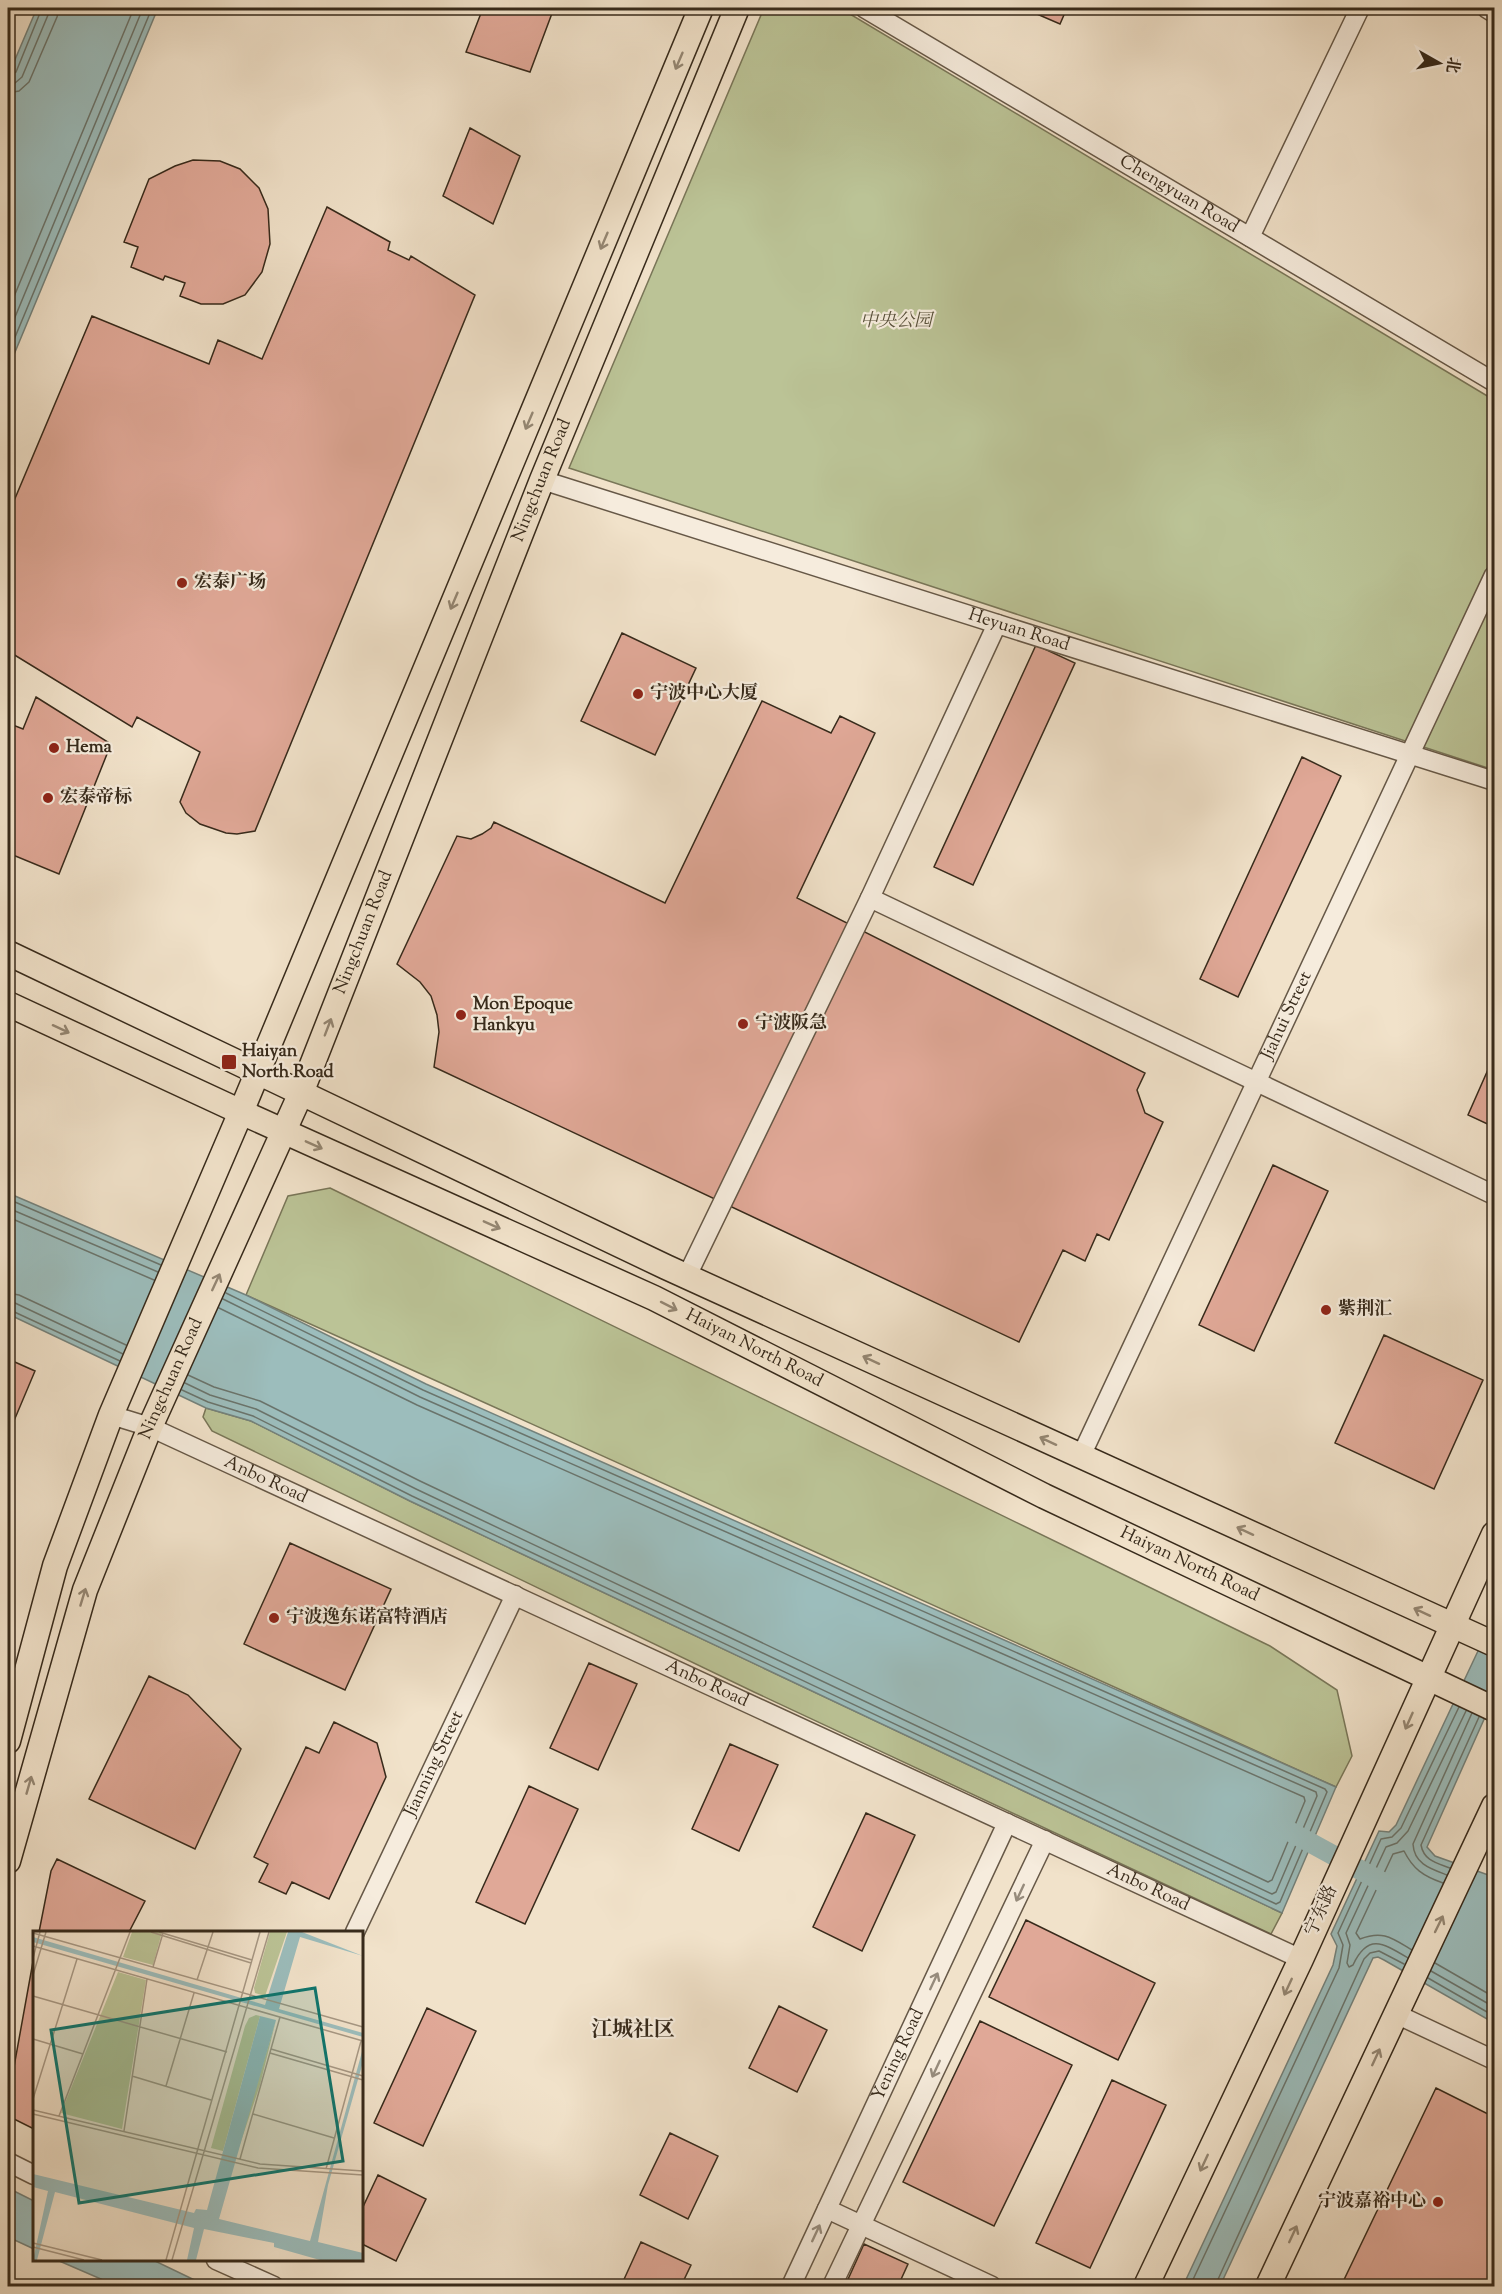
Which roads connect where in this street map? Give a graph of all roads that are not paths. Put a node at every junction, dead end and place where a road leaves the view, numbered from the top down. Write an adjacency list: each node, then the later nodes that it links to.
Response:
1 (701, 8): 17 (main road, Ningchuan Road, one-way to 17)
2 (737, 8): 9 (main road, Ningchuan Road)
3 (864, 8): 7 (street, Chengyuan Road)
4 (1360, 8): 7 (street)
5 (1486, 8): 6 (street)
6 (1494, 13)
7 (1250, 237): 8 (street, Chengyuan Road)
8 (1494, 382)
9 (542, 480): 11 (street, Heyuan Road); 19 (main road, Ningchuan Road, one-way to 9)
10 (1494, 575): 12 (street, Jiahui Street)
11 (997, 624): 12 (street, Heyuan Road); 14 (street)
12 (1410, 754): 13 (street, Heyuan Road); 18 (street, Jiahui Street)
13 (1494, 781)
14 (870, 898): 18 (street); 23 (street)
15 (8, 953): 17 (main road, Haiyan North Road)
16 (8, 1004): 20 (main road, Haiyan North Road, one-way to 20)
17 (258, 1072): 19 (main road, Haiyan North Road); 20 (main road, Ningchuan Road)
18 (1256, 1082): 22 (street); 26 (street, Jiahui Street)
19 (302, 1093): 21 (main road, Ningchuan Road); 23 (main road, Haiyan North Road)
20 (241, 1112): 21 (main road, Haiyan North Road); 24 (main road, Ningchuan Road)
21 (285, 1131): 25 (main road, Ningchuan Road, one-way to 21); 31 (main road, Haiyan North Road, one-way to 31)
22 (1494, 1195)
23 (687, 1276): 26 (main road, Haiyan North Road, one-way to 23)
24 (111, 1415): 25 (street, Anbo Road); 33 (main road, Ningchuan Road)
25 (150, 1427): 28 (street, Anbo Road); 37 (main road, Ningchuan Road, one-way to 25)
26 (1081, 1456): 29 (main road, Haiyan North Road, one-way to 26)
27 (1494, 1534): 29 (main road, 宁东路)
28 (515, 1595): 35 (street, Anbo Road); 38 (street, Jianning Street)
29 (1452, 1625): 30 (main road, Haiyan North Road); 31 (main road, 宁东路)
30 (1494, 1644)
31 (1428, 1679): 32 (main road, Haiyan North Road); 39 (main road, 宁东路, one-way to 39)
32 (1494, 1709)
33 (8, 1740)
34 (1494, 1806): 40 (main road, one-way to 34)
35 (1007, 1822): 36 (street, Anbo Road); 44 (street, Yening Road, one-way to 35)
36 (1045, 1840): 39 (street, Anbo Road); 45 (street, one-way to 45)
37 (8, 1861)
38 (355, 1931)
39 (1301, 1959): 51 (main road, 宁东路, one-way to 51)
40 (1396, 2014): 41 (street); 52 (main road, one-way to 40)
41 (1494, 2060)
42 (8, 2162): 43 (street)
43 (33, 2174)
44 (827, 2209): 45 (street); 48 (street, Yening Road, one-way to 44)
45 (861, 2225): 49 (street); 50 (street)
46 (220, 2261): 47 (street)
47 (274, 2286)
48 (791, 2286)
49 (832, 2286)
50 (992, 2286)
51 (1146, 2286)
52 (1268, 2286)

